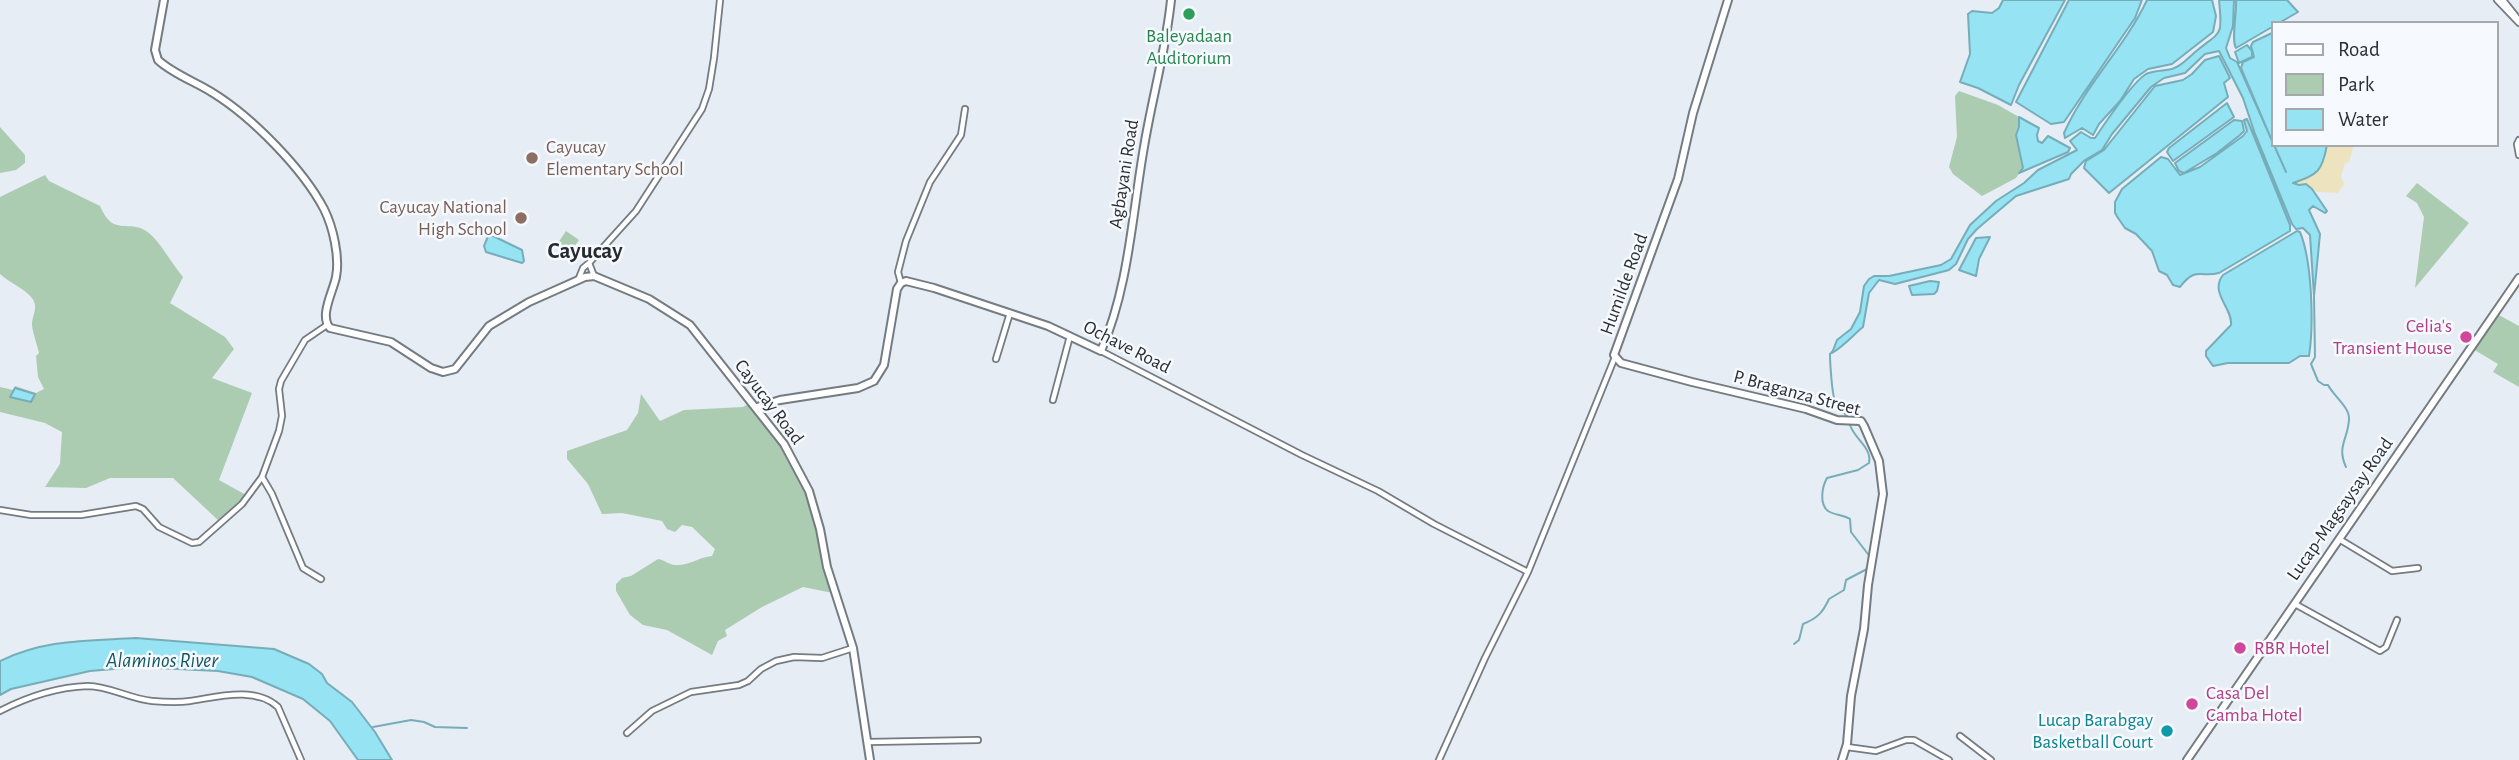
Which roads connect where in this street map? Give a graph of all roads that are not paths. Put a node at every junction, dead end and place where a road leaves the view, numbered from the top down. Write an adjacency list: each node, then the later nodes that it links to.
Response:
1 (164, 0): 17 (street)
2 (720, 0): 11 (street)
3 (1171, 0): 19 (street, Agbayani Road)
4 (1728, 0): 20 (street, Humilde Road)
5 (2497, 0): 7 (street)
6 (2503, 0): 7 (street)
7 (2519, 22)
8 (965, 109): 15 (street)
9 (2519, 140): 10 (street)
10 (2519, 155)
11 (589, 263): 12 (street); 13 (street)
12 (594, 276): 13 (street); 23 (street, Cayucay Road)
13 (579, 278): 17 (street)
14 (2519, 278): 26 (street, Lucap-Magsaysay Road)
15 (901, 283): 16 (street, Ochave Road); 23 (street)
16 (1010, 313): 18 (street, Ochave Road); 21 (street)
17 (327, 325): 24 (street)
18 (1070, 336): 19 (street, Ochave Road); 22 (street)
19 (1101, 351): 28 (street, Ochave Road)
20 (1615, 357): 28 (street, Humilde Road); 38 (street, P. Braganza Street)
21 (996, 359)
22 (1053, 400)
23 (757, 407): 32 (street, Cayucay Road)
24 (262, 477): 25 (street); 29 (street)
25 (0, 510)
26 (2338, 539): 27 (street); 30 (street, Lucap-Magsaysay Road)
27 (2418, 568)
28 (1528, 572): 41 (street, Humilde Road)
29 (321, 579)
30 (2294, 604): 31 (street); 45 (street, Lucap-Magsaysay Road)
31 (2397, 620)
32 (853, 648): 34 (street); 37 (street, Cayucay Road)
33 (0, 711): 39 (street)
34 (627, 733)
35 (1960, 736): 44 (street)
36 (978, 740): 37 (street)
37 (868, 743): 40 (street, Cayucay Road)
38 (1847, 747): 42 (street, P. Braganza Street); 43 (street)
39 (300, 760)
40 (870, 760)
41 (1439, 760)
42 (1842, 760)
43 (1949, 760)
44 (1991, 760)
45 (2187, 760)

